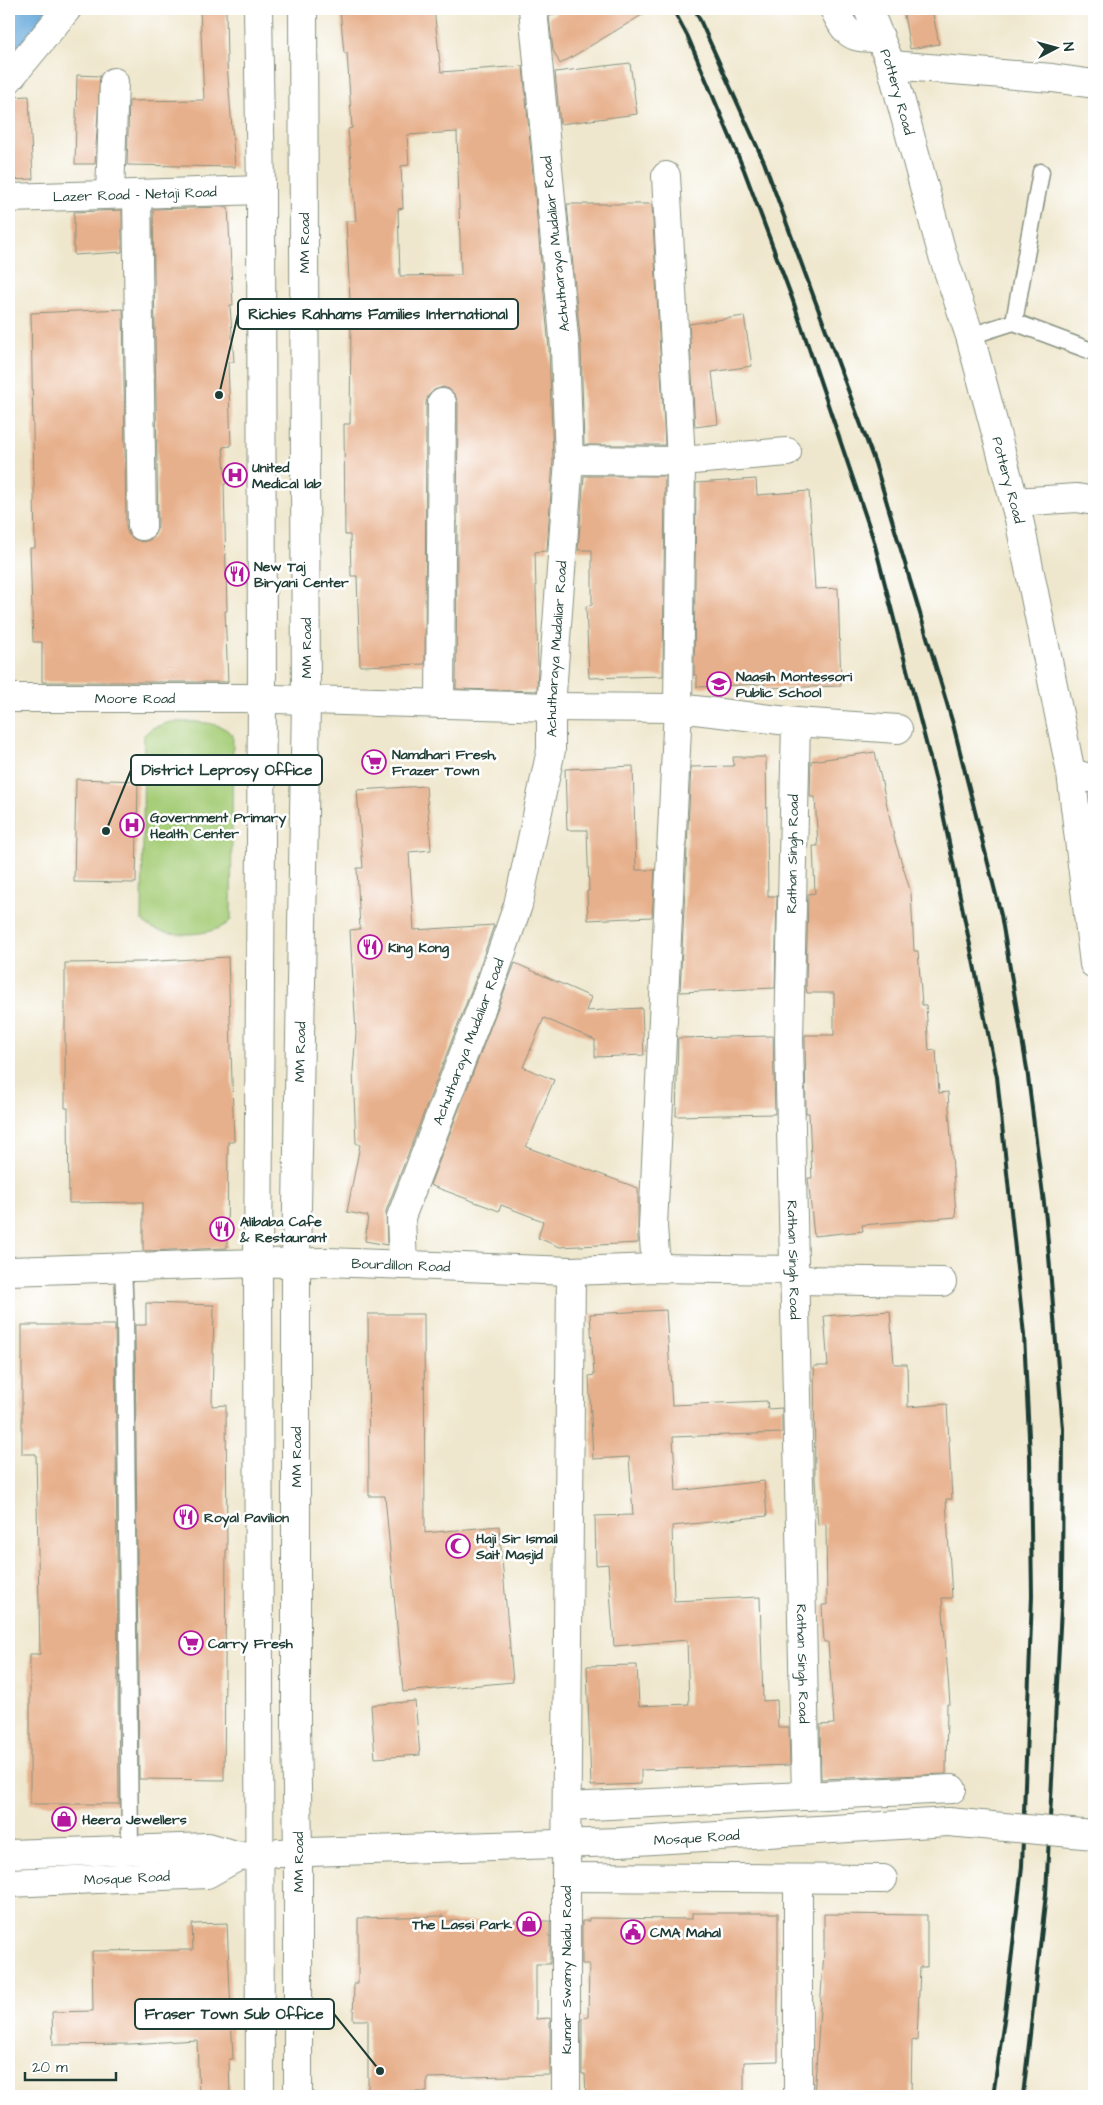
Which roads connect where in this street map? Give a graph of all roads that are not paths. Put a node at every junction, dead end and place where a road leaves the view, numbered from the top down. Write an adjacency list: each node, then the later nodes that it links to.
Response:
1 (67, 9): 9 (street)
2 (258, 9): 14 (street)
3 (303, 9): 30 (street, MM Road)
4 (533, 9): 23 (street, Achutharaya Mudaliar Road)
5 (834, 9): 7 (street)
6 (868, 9): 7 (street, Pottery Road)
7 (880, 37): 8 (street, Pottery Road)
8 (891, 66): 11 (street); 19 (street, Pottery Road)
9 (9, 79)
10 (114, 82): 15 (street)
11 (1094, 84)
12 (1041, 172): 18 (lane)
13 (666, 176): 24 (street)
14 (261, 190): 16 (street, Lazer Road - Netaji Road); 29 (street)
15 (110, 194): 16 (street, Lazer Road - Netaji Road); 17 (street, Lazer Road - Netaji Road)
16 (137, 194): 27 (street)
17 (9, 198)
18 (1014, 322): 19 (lane); 20 (lane)
19 (970, 336): 26 (street, Pottery Road)
20 (1094, 352)
21 (442, 403): 31 (street)
22 (786, 452): 24 (street)
23 (569, 460): 24 (street); 32 (street, Achutharaya Mudaliar Road)
24 (681, 461): 33 (street)
25 (1094, 501): 26 (street)
26 (1015, 502): 36 (street, Pottery Road)
27 (142, 526)
28 (9, 698): 29 (street, Moore Road)
29 (262, 698): 30 (street, Moore Road); 39 (street)
30 (306, 701): 31 (street, Moore Road); 38 (street, MM Road)
31 (440, 704): 32 (street, Moore Road)
32 (551, 707): 33 (street, Moore Road); 40 (street, Achutharaya Mudaliar Road)
33 (678, 708): 34 (street, Moore Road); 42 (street)
34 (796, 722): 35 (street, Moore Road); 45 (street, Rathan Singh Road)
35 (898, 729)
36 (1083, 776): 37 (street, Pottery Road)
37 (1094, 964)
38 (296, 1262): 39 (street, Bourdillon Road); 40 (street, Bourdillon Road); 53 (street, MM Road)
39 (258, 1263): 41 (street, Bourdillon Road); 55 (street)
40 (403, 1265): 43 (street, Bourdillon Road)
41 (123, 1267): 44 (street, Bourdillon Road); 52 (lane)
42 (656, 1268): 43 (street, Bourdillon Road); 45 (street, Bourdillon Road)
43 (571, 1270): 49 (street, Kumar Swamy Naidu Road)
44 (9, 1272)
45 (795, 1275): 46 (street, Bourdillon Road); 48 (street, Rathan Singh Road)
46 (942, 1282)
47 (952, 1789): 48 (street)
48 (806, 1796): 49 (street)
49 (567, 1807): 51 (street, Kumar Swamy Naidu Road)
50 (1094, 1835): 51 (street, Mosque Road, bridge)
51 (567, 1844): 53 (street, Mosque Road); 56 (street, Kumar Swamy Naidu Road)
52 (130, 1850): 54 (street, Mosque Road); 55 (street, Mosque Road)
53 (298, 1852): 55 (street, Mosque Road); 61 (street, MM Road)
54 (9, 1854)
55 (250, 1855): 59 (street, Mosque Road); 60 (street)
56 (566, 1877): 57 (street); 62 (street, Kumar Swamy Naidu Road)
57 (798, 1879): 58 (street); 63 (street)
58 (883, 1879)
59 (9, 1883)
60 (260, 2096)
61 (298, 2096)
62 (566, 2096)
63 (798, 2096)

